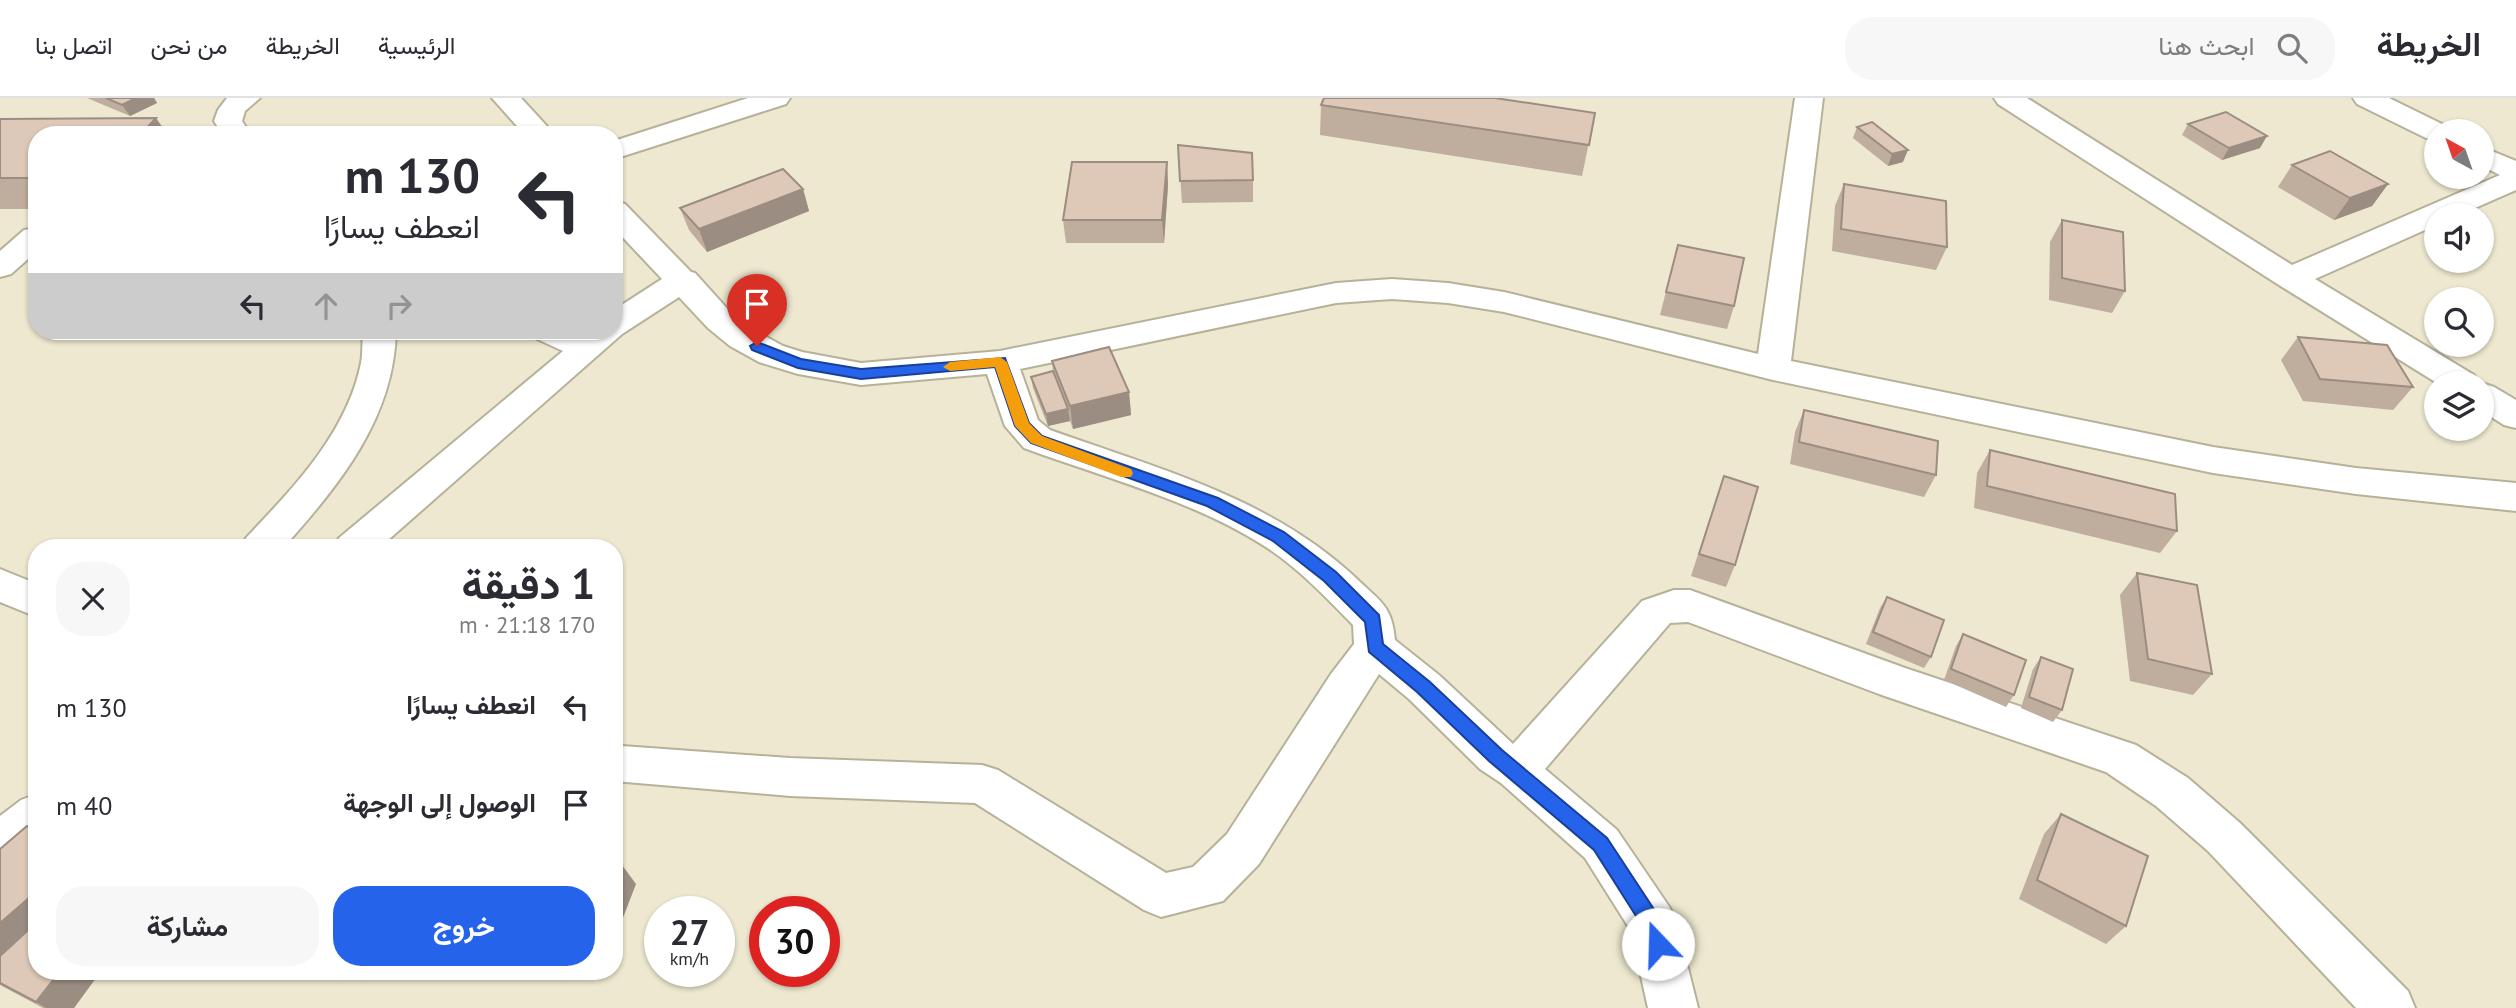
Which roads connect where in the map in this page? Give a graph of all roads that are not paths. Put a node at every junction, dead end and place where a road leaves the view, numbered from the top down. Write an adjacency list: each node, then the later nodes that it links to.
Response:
1 (246, 98): 7 (street)
2 (506, 98): 8 (street)
3 (776, 98): 10 (street)
4 (1809, 98): 25 (street)
5 (2008, 98): 19 (street)
6 (2367, 98): 9 (street)
7 (231, 126)
8 (532, 126)
9 (2424, 126)
10 (623, 147)
11 (2494, 161): 12 (street)
12 (2516, 172)
13 (2516, 178): 19 (street)
14 (623, 219): 20 (street)
15 (28, 238): 16 (street)
16 (0, 240)
17 (28, 244): 18 (street)
18 (0, 267)
19 (2290, 278): 26 (street)
20 (684, 280): 21 (street); 24 (street)
21 (623, 319)
22 (380, 340): 30 (street)
23 (597, 340): 31 (street)
24 (1000, 362): 25 (street); 34 (street)
25 (1773, 369): 29 (street)
26 (2442, 371)
27 (2494, 402): 28 (street)
28 (2516, 416)
29 (2516, 497)
30 (268, 539)
31 (364, 539)
32 (0, 584): 33 (street)
33 (28, 598)
34 (1375, 647): 35 (street); 36 (street)
35 (623, 765)
36 (1516, 770): 37 (street); 38 (street)
37 (1673, 1008)
38 (2390, 1008)

